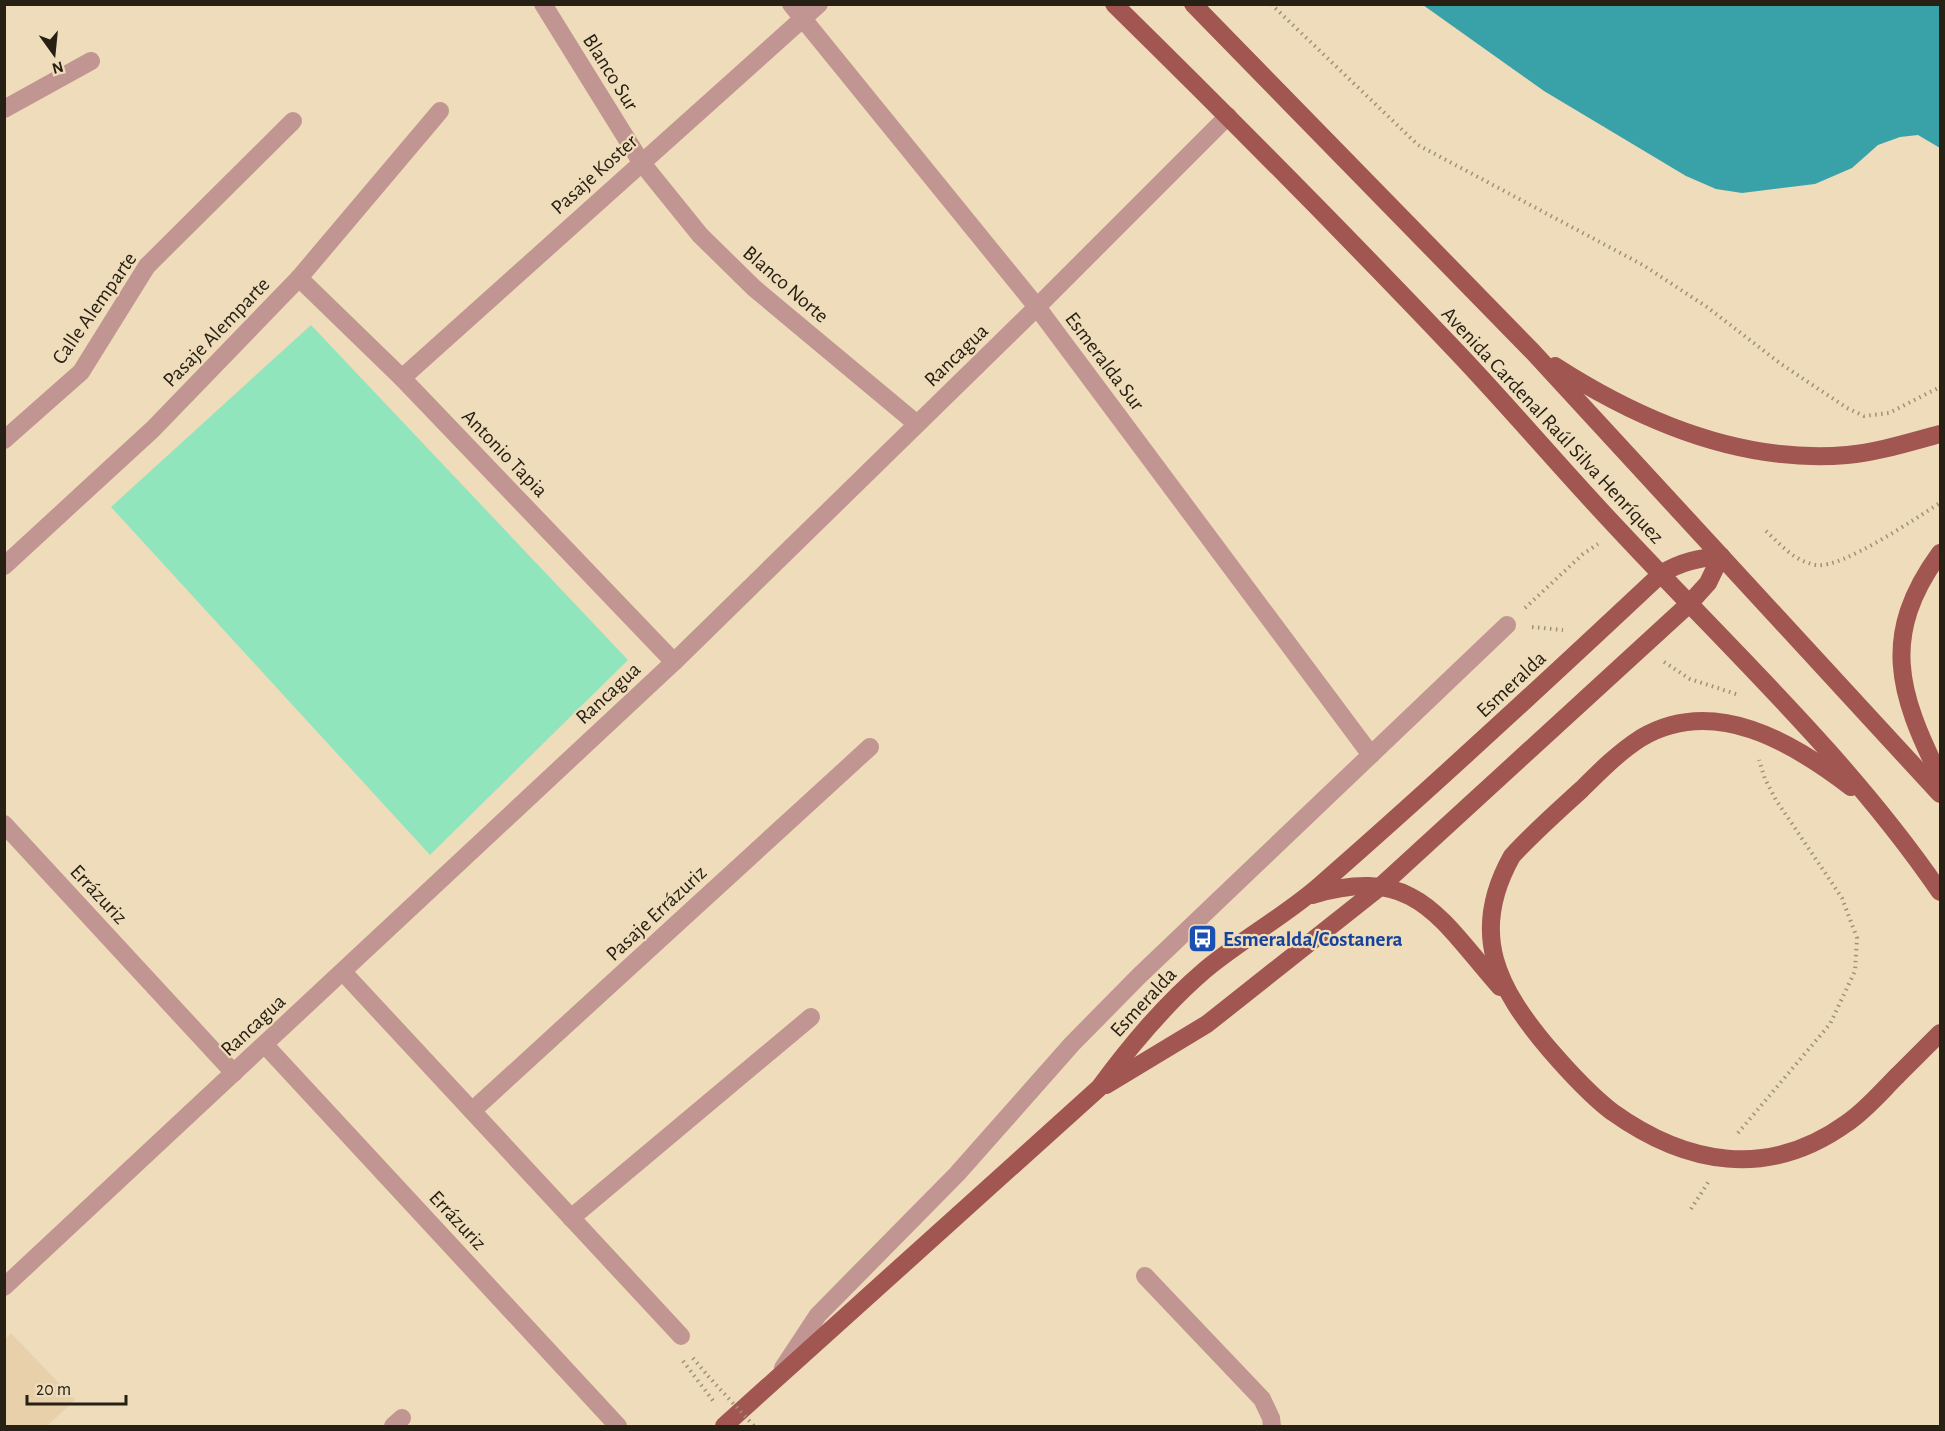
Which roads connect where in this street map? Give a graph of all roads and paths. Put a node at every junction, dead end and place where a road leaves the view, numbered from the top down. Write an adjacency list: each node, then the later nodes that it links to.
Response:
1 (543, 4): 12 (street, Blanco Sur)
2 (819, 4): 6 (street, Pasaje Koster)
3 (1114, 4): 10 (main road, Avenida Cardenal Raúl Silva Henríquez)
4 (1193, 4): 15 (main road, Avenida Cardenal Raúl Silva Henríquez)
5 (1271, 4): 17 (path)
6 (796, 12): 12 (street, Pasaje Koster); 14 (street, Esmeralda Sur)
7 (91, 62): 8 (street)
8 (4, 109)
9 (440, 111): 13 (street, Pasaje Alemparte)
10 (1228, 116): 14 (street, Rancagua); 22 (main road, Avenida Cardenal Raúl Silva Henríquez)
11 (293, 121): 20 (street, Calle Alemparte)
12 (640, 162): 16 (street, Pasaje Koster); 18 (street, Blanco Norte)
13 (299, 278): 16 (street, Antonio Tapia); 26 (street, Pasaje Alemparte)
14 (1037, 307): 18 (street, Rancagua); 36 (street, Esmeralda Sur)
15 (1533, 352): 19 (main road); 25 (main road, Avenida Cardenal Raúl Silva Henríquez)
16 (402, 378): 32 (street, Antonio Tapia)
17 (1941, 387)
18 (917, 424): 32 (street, Rancagua)
19 (1941, 434)
20 (4, 440)
21 (1941, 503): 23 (path)
22 (1619, 531): 27 (main road, Avenida Cardenal Raúl Silva Henríquez); 29 (path)
23 (1766, 531)
24 (1941, 554): 37 (main road)
25 (1721, 556): 27 (main road, Esmeralda); 28 (main road); 38 (main road, Avenida Cardenal Raúl Silva Henríquez)
26 (4, 566)
27 (1661, 574): 28 (main road, Avenida Cardenal Raúl Silva Henríquez); 30 (main road, Esmeralda)
28 (1689, 604): 31 (main road); 39 (main road, Avenida Cardenal Raúl Silva Henríquez)
29 (1507, 625): 30 (path); 36 (street, Esmeralda)
30 (1598, 633): 43 (main road, Esmeralda)
31 (1643, 647): 33 (path); 41 (main road)
32 (674, 662): 44 (street, Rancagua)
33 (1746, 698)
34 (1764, 732): 39 (main road); 45 (main road); 52 (path)
35 (870, 747): 51 (street, Pasaje Errázuriz)
36 (1371, 755): 59 (street, Esmeralda)
37 (1941, 777)
38 (1941, 794)
39 (1882, 813): 42 (main road, Avenida Cardenal Raúl Silva Henríquez)
40 (4, 824): 49 (street, Errázuriz)
41 (1380, 887): 43 (main road); 45 (main road); 50 (main road)
42 (1941, 892)
43 (1308, 896): 50 (main road, Esmeralda)
44 (343, 972): 48 (street, Rancagua); 51 (street)
45 (1511, 1000): 47 (main road, bridge)
46 (811, 1017): 55 (street)
47 (1941, 1033)
48 (265, 1045): 49 (street, Rancagua); 61 (street, Errázuriz)
49 (234, 1073): 57 (street, Rancagua)
50 (1099, 1088): 59 (main road, Esmeralda)
51 (472, 1112): 55 (street)
52 (1733, 1142)
53 (1710, 1180): 54 (path)
54 (1691, 1209)
55 (571, 1218): 58 (street)
56 (1145, 1276): 64 (street)
57 (4, 1287)
58 (681, 1336)
59 (778, 1377): 62 (main road, Esmeralda)
60 (705, 1391): 63 (path, bridge)
61 (618, 1426)
62 (724, 1426)
63 (754, 1426)
64 (1272, 1426)

